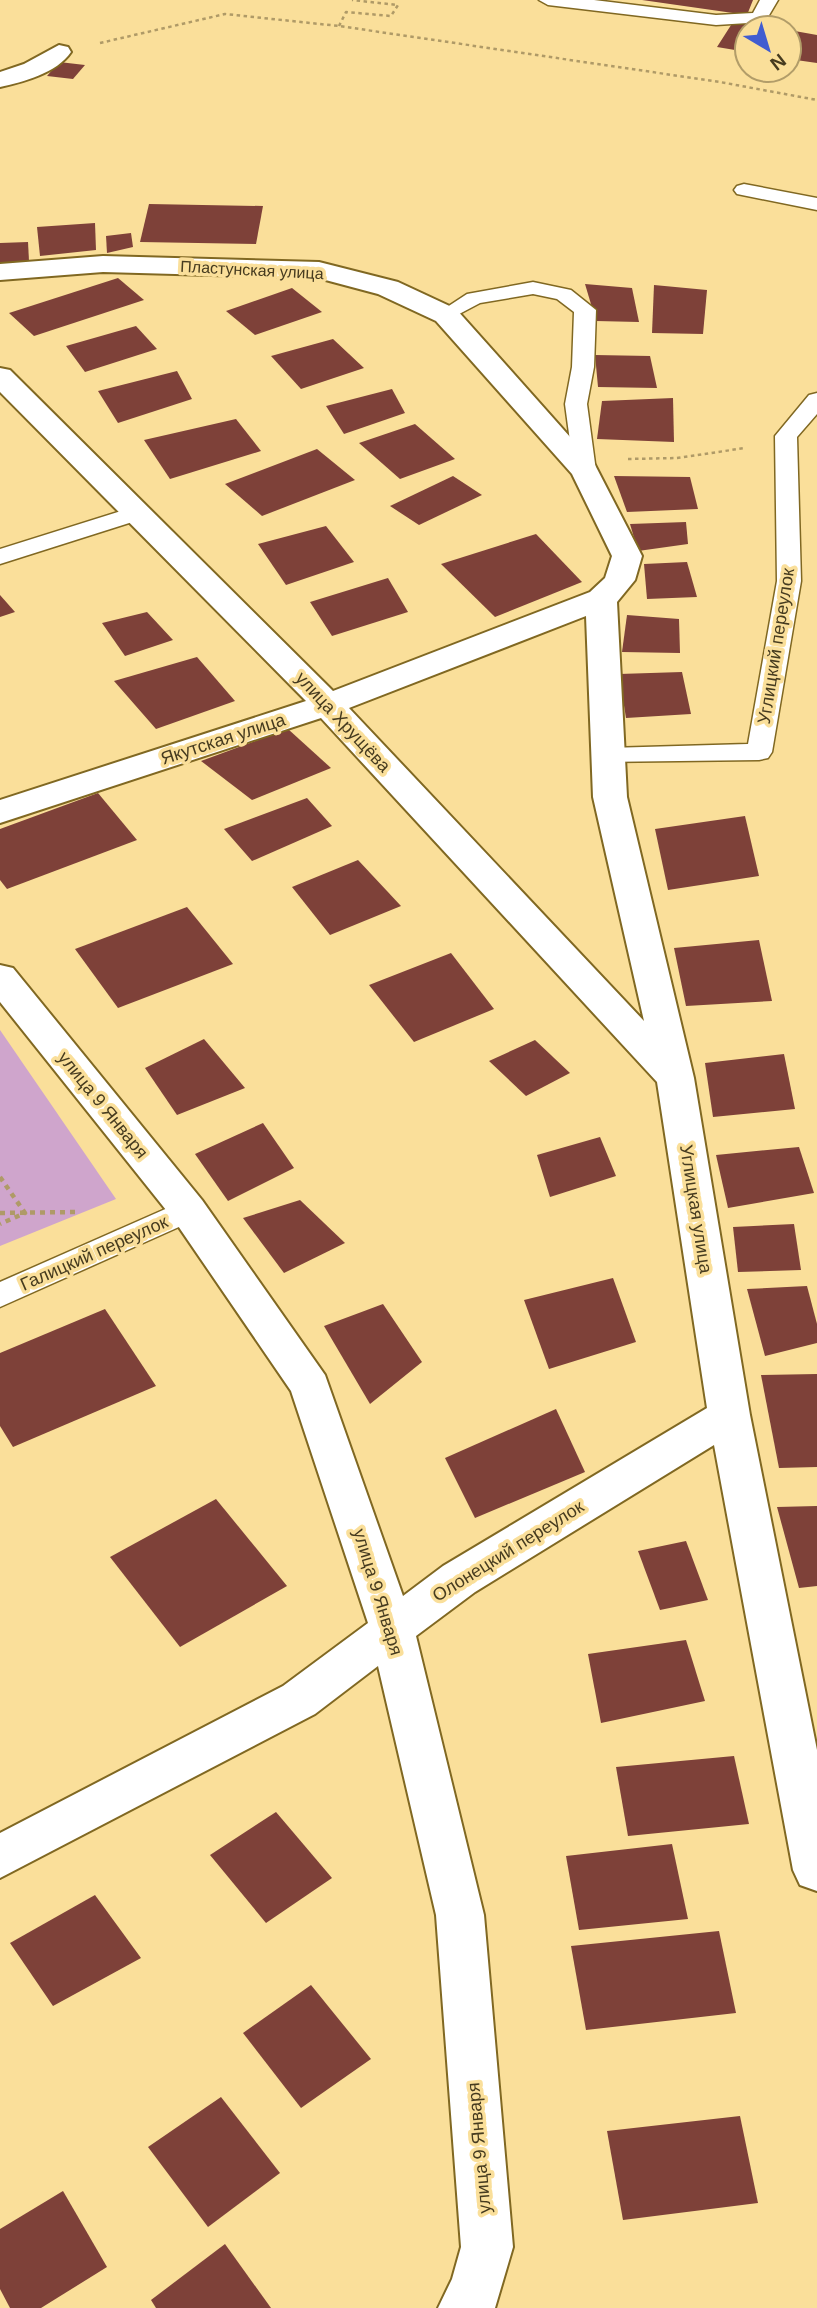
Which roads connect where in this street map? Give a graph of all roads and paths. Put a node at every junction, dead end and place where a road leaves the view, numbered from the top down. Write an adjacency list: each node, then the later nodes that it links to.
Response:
1 (350, 0): 4 (path)
2 (548, 0): 3 (lane)
3 (769, 0)
4 (339, 26): 5 (path); 8 (path)
5 (59, 52): 6 (street); 7 (street)
6 (9, 53)
7 (0, 80)
8 (817, 100)
9 (744, 190): 10 (lane)
10 (817, 204)
11 (0, 272): 12 (street, Пластунская улица)
12 (446, 315): 16 (street, Пластунская улица); 16 (lane)
13 (0, 376): 17 (street, улица Хрущёва)
14 (817, 400): 15 (lane)
15 (786, 436): 16 (path); 21 (lane, Углицкий переулок)
16 (584, 466): 19 (street, Пластунская улица)
17 (137, 513): 18 (lane); 20 (street, улица Хрущёва)
18 (0, 557)
19 (601, 599): 20 (street, Якутская улица); 21 (street, Углицкая улица)
20 (327, 705): 22 (street, Якутская улица); 24 (street, улица Хрущёва)
21 (608, 756): 24 (street, Углицкая улица)
22 (0, 812)
23 (0, 977): 26 (street, улица 9 Января)
24 (676, 1078): 29 (street, Углицкая улица)
25 (0, 1177): 27 (path)
26 (188, 1210): 28 (lane, Галицкий переулок); 30 (street, улица 9 Января)
27 (0, 1224)
28 (0, 1295)
29 (729, 1415): 30 (street, Олонецкий переулок); 32 (street, Углицкая улица)
30 (392, 1629): 31 (street, Олонецкий переулок); 33 (street, улица 9 Января)
31 (0, 1857)
32 (817, 1870)
33 (466, 2308)

